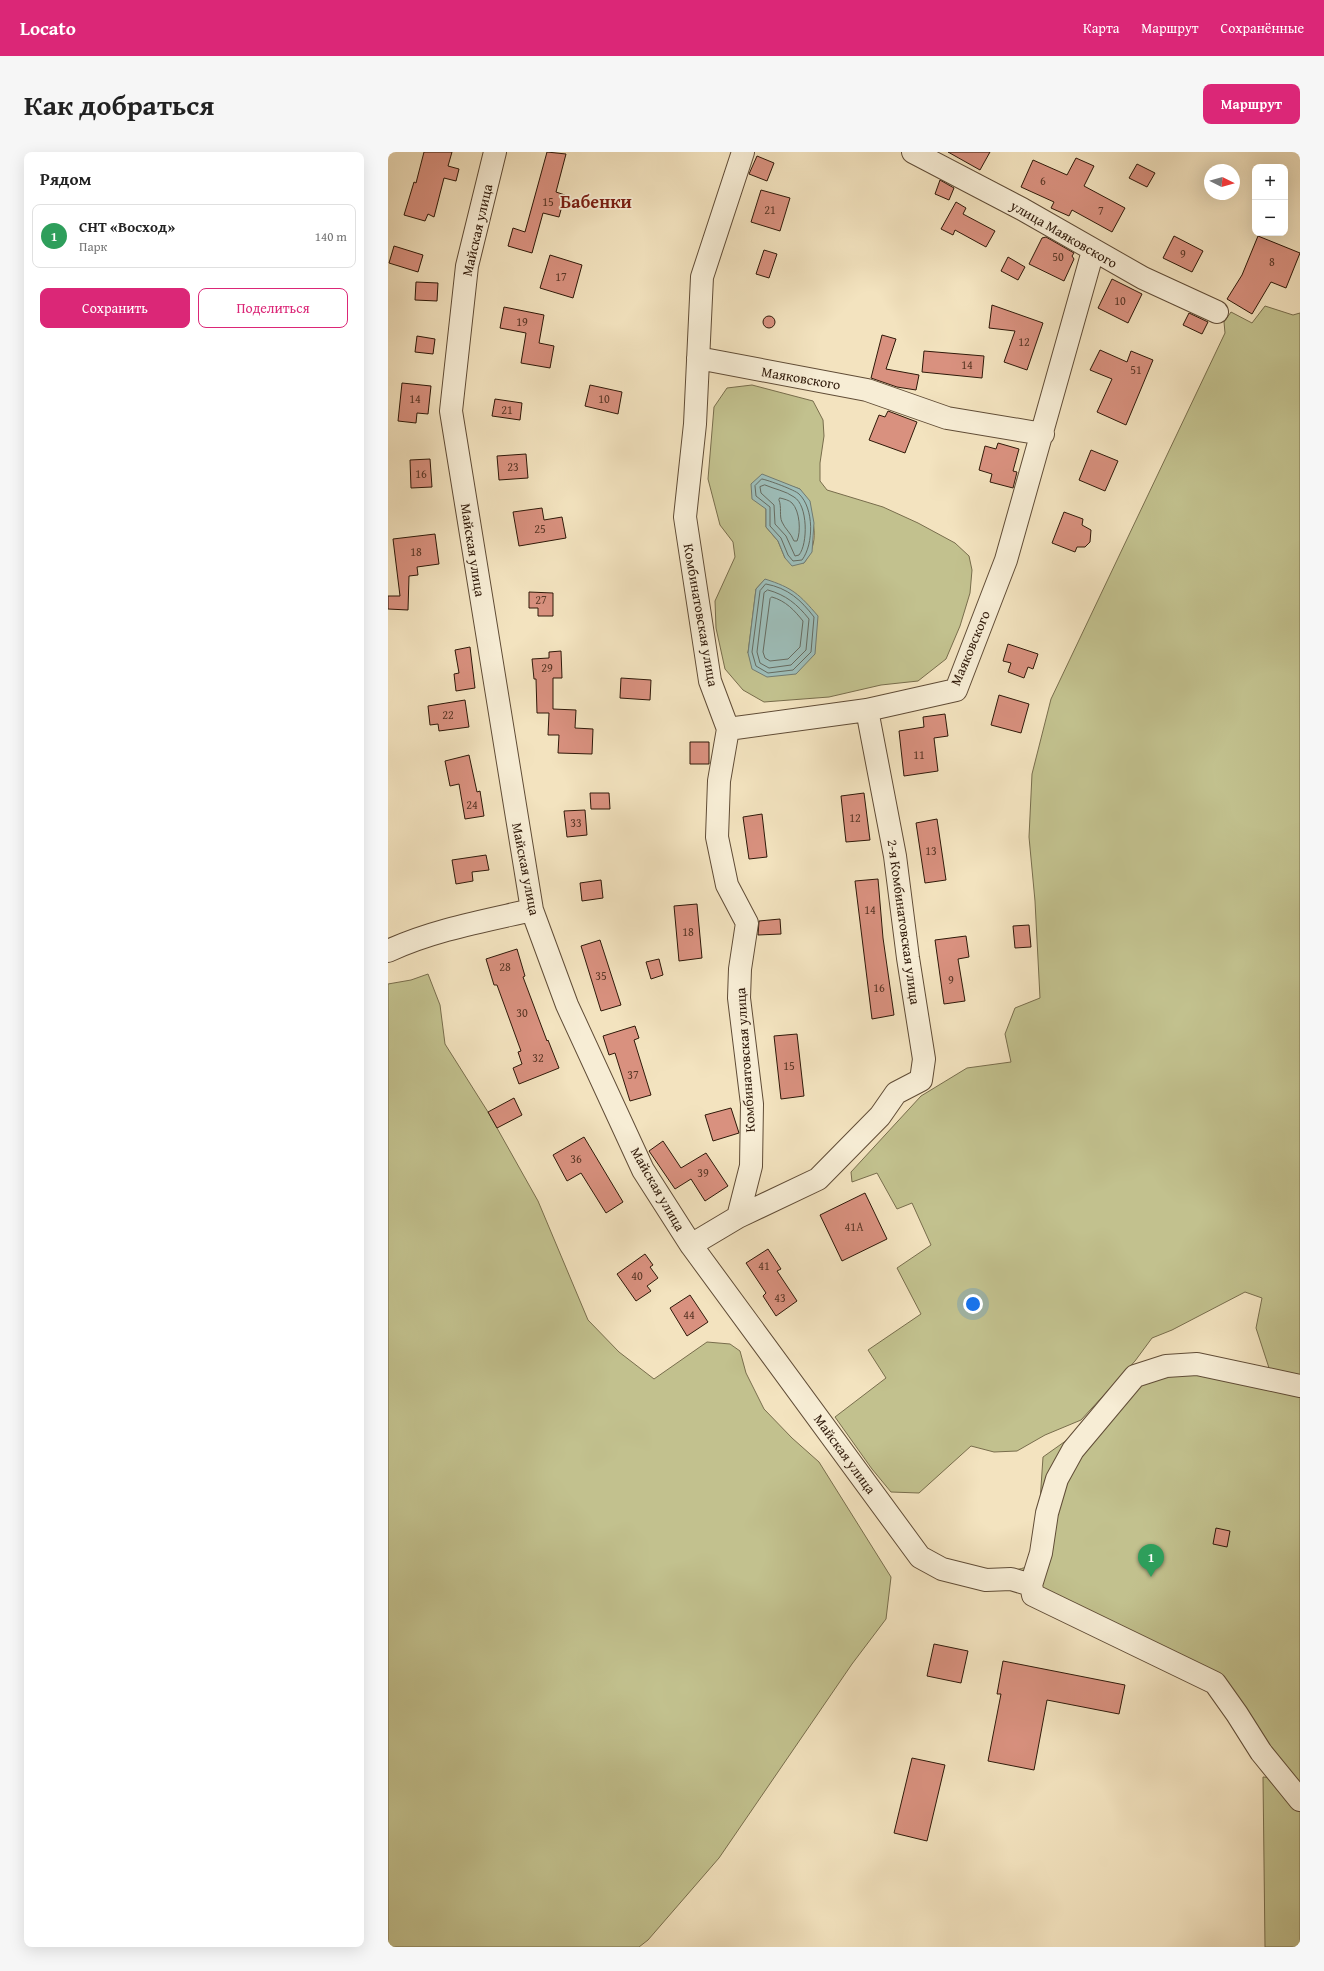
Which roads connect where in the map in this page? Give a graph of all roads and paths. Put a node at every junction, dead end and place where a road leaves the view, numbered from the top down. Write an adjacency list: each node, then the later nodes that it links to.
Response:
1 (495, 152): 10 (street, Майская улица)
2 (743, 152): 6 (street, Комбинатовская улица)
3 (913, 152): 4 (street, улица Маяковского)
4 (1093, 251): 5 (street, улица Маяковского); 7 (street, Маяковского)
5 (1217, 312)
6 (698, 358): 7 (street, Маяковского); 9 (street, Комбинатовская улица)
7 (1043, 434): 8 (street, Маяковского)
8 (867, 710): 9 (street, Маяковского); 12 (street, 2-я Комбинатовская улица)
9 (728, 729): 12 (street, Комбинатовская улица)
10 (532, 910): 11 (street); 13 (street, Майская улица)
11 (388, 951)
12 (738, 1217): 13 (street)
13 (691, 1245): 15 (street, Майская улица)
14 (1300, 1386): 15 (street)
15 (1031, 1586): 16 (street)
16 (1300, 1800)

